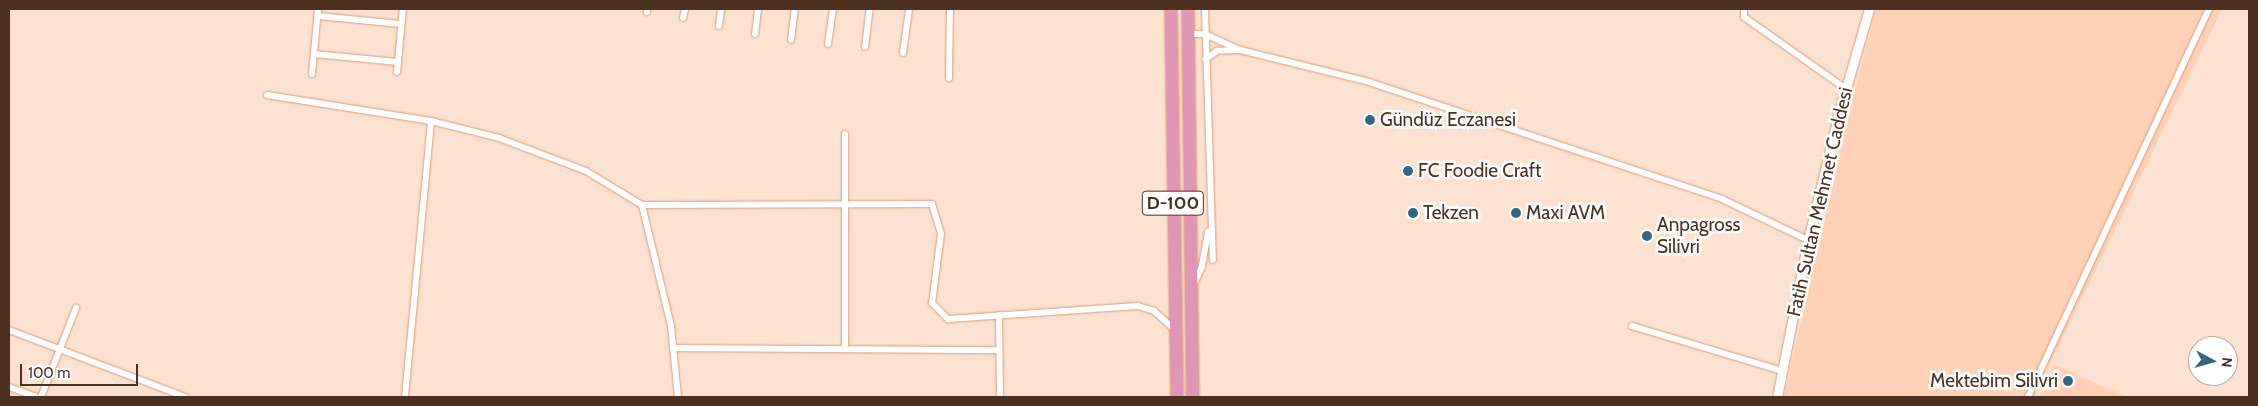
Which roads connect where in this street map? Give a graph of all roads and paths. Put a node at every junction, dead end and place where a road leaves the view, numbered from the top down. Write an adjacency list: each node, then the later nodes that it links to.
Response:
1 (403, 9): 18 (street)
2 (685, 9): 17 (street)
3 (721, 9): 19 (street)
4 (758, 9): 20 (street)
5 (795, 9): 23 (street)
6 (833, 9): 24 (street)
7 (870, 9): 25 (street)
8 (909, 9): 27 (street)
9 (950, 9): 33 (street)
10 (1171, 9): 48 (highway, D-100)
11 (1188, 9): 21 (highway, D-100)
12 (1205, 9): 22 (street)
13 (1744, 9): 34 (street)
14 (1869, 9): 34 (main road, Fatih Sultan Mehmet Caddesi)
15 (2209, 9): 64 (street)
16 (318, 12): 18 (street); 28 (street)
17 (683, 18)
18 (402, 24): 30 (street)
19 (718, 26)
20 (755, 34)
21 (1188, 34): 22 (street); 43 (highway, D-100)
22 (1205, 34): 26 (street); 29 (street)
23 (791, 40)
24 (828, 44)
25 (865, 47)
26 (1240, 50): 29 (street); 41 (street)
27 (903, 53)
28 (314, 54): 30 (street); 32 (street)
29 (1206, 59): 39 (street)
30 (398, 62): 31 (street)
31 (397, 72)
32 (312, 74)
33 (949, 78)
34 (1846, 89): 41 (main road, Fatih Sultan Mehmet Caddesi)
35 (267, 95): 36 (street)
36 (431, 121): 40 (street); 58 (street)
37 (845, 134): 38 (street)
38 (846, 204): 40 (street); 45 (street); 50 (street)
39 (1210, 204): 42 (street); 43 (street)
40 (642, 206): 49 (street)
41 (1808, 240): 53 (main road, Fatih Sultan Mehmet Caddesi)
42 (1213, 260)
43 (1191, 290): 62 (highway, D-100)
44 (76, 308): 51 (street)
45 (999, 315): 48 (street); 52 (street)
46 (1632, 326): 53 (street)
47 (9, 330): 51 (street)
48 (1175, 330): 61 (highway, D-100)
49 (673, 348): 50 (street); 59 (street)
50 (845, 348): 52 (street)
51 (60, 350): 56 (street); 57 (street)
52 (999, 350): 60 (street)
53 (1782, 371): 63 (main road, Fatih Sultan Mehmet Caddesi)
54 (9, 387): 55 (street)
55 (36, 397)
56 (41, 397)
57 (185, 397)
58 (405, 397)
59 (678, 397)
60 (1000, 397)
61 (1177, 397)
62 (1194, 397)
63 (1777, 397)
64 (2028, 397)

